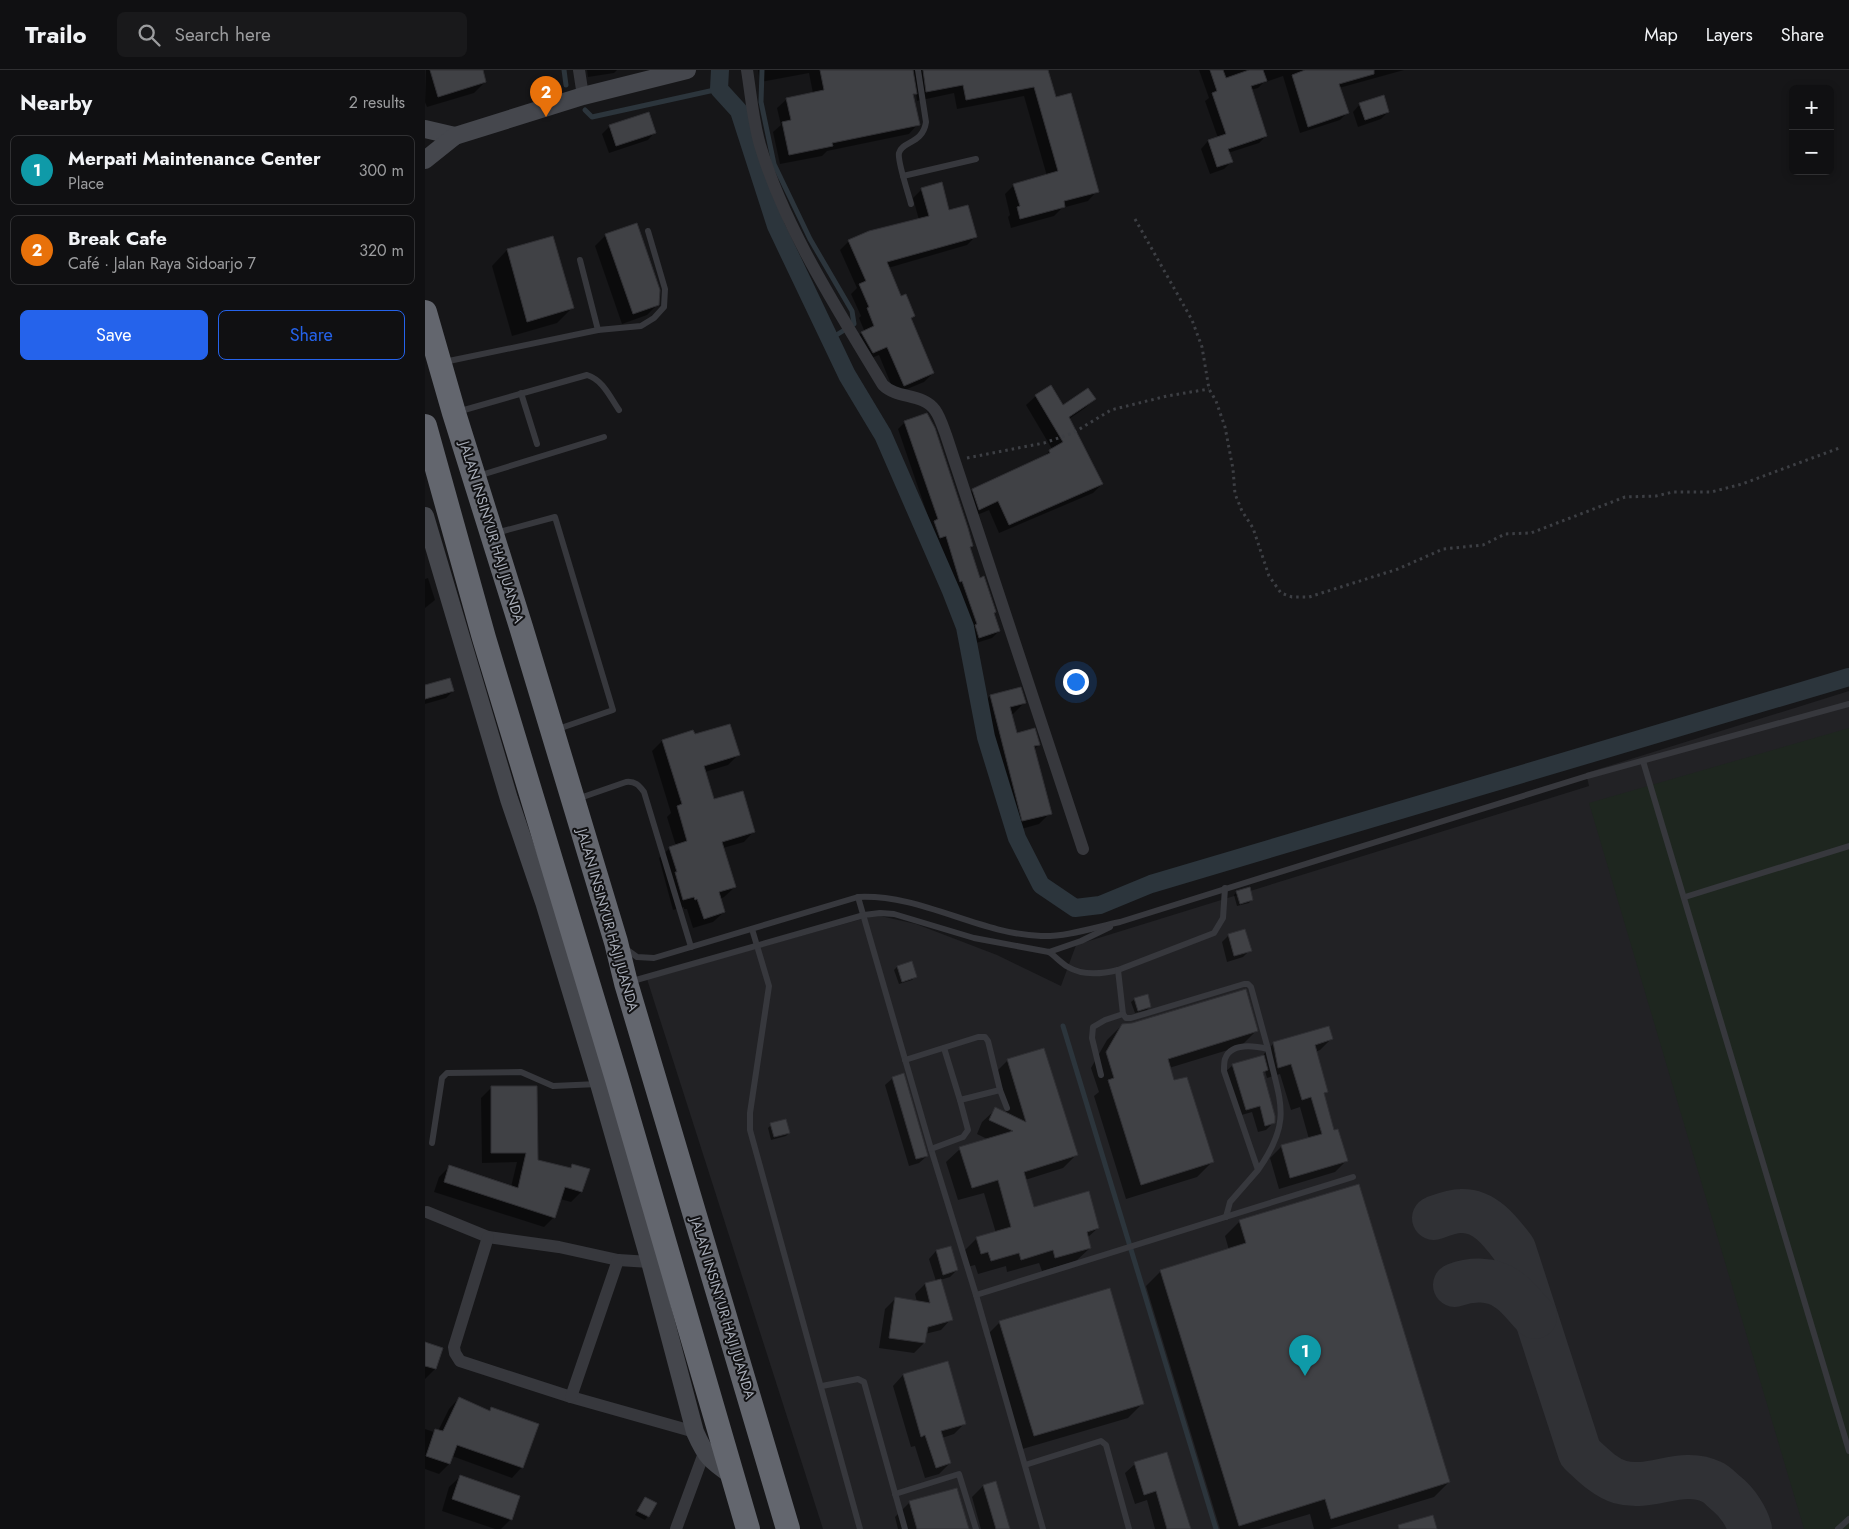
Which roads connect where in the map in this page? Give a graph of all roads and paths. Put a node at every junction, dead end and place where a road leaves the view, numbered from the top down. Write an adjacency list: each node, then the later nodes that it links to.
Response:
1 (579, 70): 5 (street)
2 (687, 70): 5 (street)
3 (747, 70): 26 (street)
4 (917, 70): 10 (lane)
5 (583, 96): 7 (street)
6 (425, 129): 7 (street)
7 (455, 136): 9 (street)
8 (976, 159): 10 (lane)
9 (425, 160)
10 (903, 176): 11 (lane)
11 (911, 204)
12 (1135, 219): 18 (path)
13 (649, 231): 16 (lane)
14 (580, 260): 16 (lane)
15 (425, 312): 17 (highway, JALAN INSINYUR HAJI JUANDA)
16 (598, 330): 17 (lane)
17 (440, 363): 21 (highway, JALAN INSINYUR HAJI JUANDA)
18 (1209, 389): 25 (path); 26 (path)
19 (521, 393): 20 (lane); 21 (lane); 24 (lane)
20 (619, 410)
21 (454, 413): 27 (highway, JALAN INSINYUR HAJI JUANDA)
22 (425, 426): 31 (highway)
23 (604, 438): 27 (lane)
24 (537, 444)
25 (1843, 447)
26 (955, 460): 37 (street)
27 (474, 477): 29 (highway, JALAN INSINYUR HAJI JUANDA)
28 (425, 516): 55 (street)
29 (492, 534): 30 (highway, JALAN INSINYUR HAJI JUANDA); 33 (lane)
30 (521, 627): 31 (highway); 33 (highway, JALAN INSINYUR HAJI JUANDA)
31 (485, 638): 55 (highway)
32 (1849, 704): 34 (lane)
33 (553, 731): 35 (highway, JALAN INSINYUR HAJI JUANDA)
34 (1643, 761): 38 (lane); 40 (lane)
35 (573, 800): 44 (highway, JALAN INSINYUR HAJI JUANDA); 46 (lane)
36 (1849, 846): 40 (lane)
37 (1083, 849)
38 (1225, 888): 42 (lane); 48 (lane)
39 (858, 897): 41 (lane); 42 (lane); 43 (lane)
40 (1685, 897): 74 (lane)
41 (864, 915): 45 (lane); 47 (lane); 53 (lane)
42 (1120, 922): 47 (lane)
43 (752, 929): 45 (lane); 46 (lane)
44 (616, 942): 46 (lane); 49 (highway, JALAN INSINYUR HAJI JUANDA)
45 (757, 945): 49 (lane); 70 (lane)
46 (691, 947)
47 (1049, 952): 48 (lane)
48 (1119, 970): 50 (lane)
49 (626, 983): 69 (highway, JALAN INSINYUR HAJI JUANDA)
50 (1123, 1014): 52 (lane); 54 (lane)
51 (944, 1048): 53 (lane); 56 (lane); 57 (lane)
52 (1268, 1049): 61 (lane); 61 (lane)
53 (905, 1060): 60 (lane)
54 (1101, 1075)
55 (609, 1084): 59 (lane); 67 (street); 71 (highway)
56 (1000, 1090): 57 (lane); 58 (lane)
57 (960, 1100): 60 (lane)
58 (1007, 1108)
59 (432, 1143)
60 (931, 1149): 68 (lane)
61 (1258, 1170): 64 (lane)
62 (1353, 1177): 64 (lane)
63 (427, 1212): 65 (street)
64 (1226, 1217): 68 (lane)
65 (488, 1237): 66 (street); 72 (street)
66 (618, 1260): 67 (street); 72 (street)
67 (650, 1262): 73 (street)
68 (977, 1295): 76 (lane)
69 (744, 1380): 71 (highway); 82 (highway, JALAN INSINYUR HAJI JUANDA)
70 (821, 1386): 78 (lane); 83 (lane)
71 (709, 1390): 77 (highway)
72 (571, 1397): 73 (street)
73 (695, 1432): 75 (street)
74 (1849, 1451)
75 (704, 1453): 77 (street); 80 (street)
76 (1025, 1465): 86 (lane); 87 (lane)
77 (735, 1477): 81 (highway)
78 (895, 1494): 84 (lane); 85 (lane)
79 (1849, 1519): 88 (lane)
80 (676, 1529)
81 (748, 1529)
82 (788, 1529)
83 (860, 1529)
84 (905, 1529)
85 (976, 1529)
86 (1043, 1529)
87 (1129, 1529)
88 (1838, 1529)

